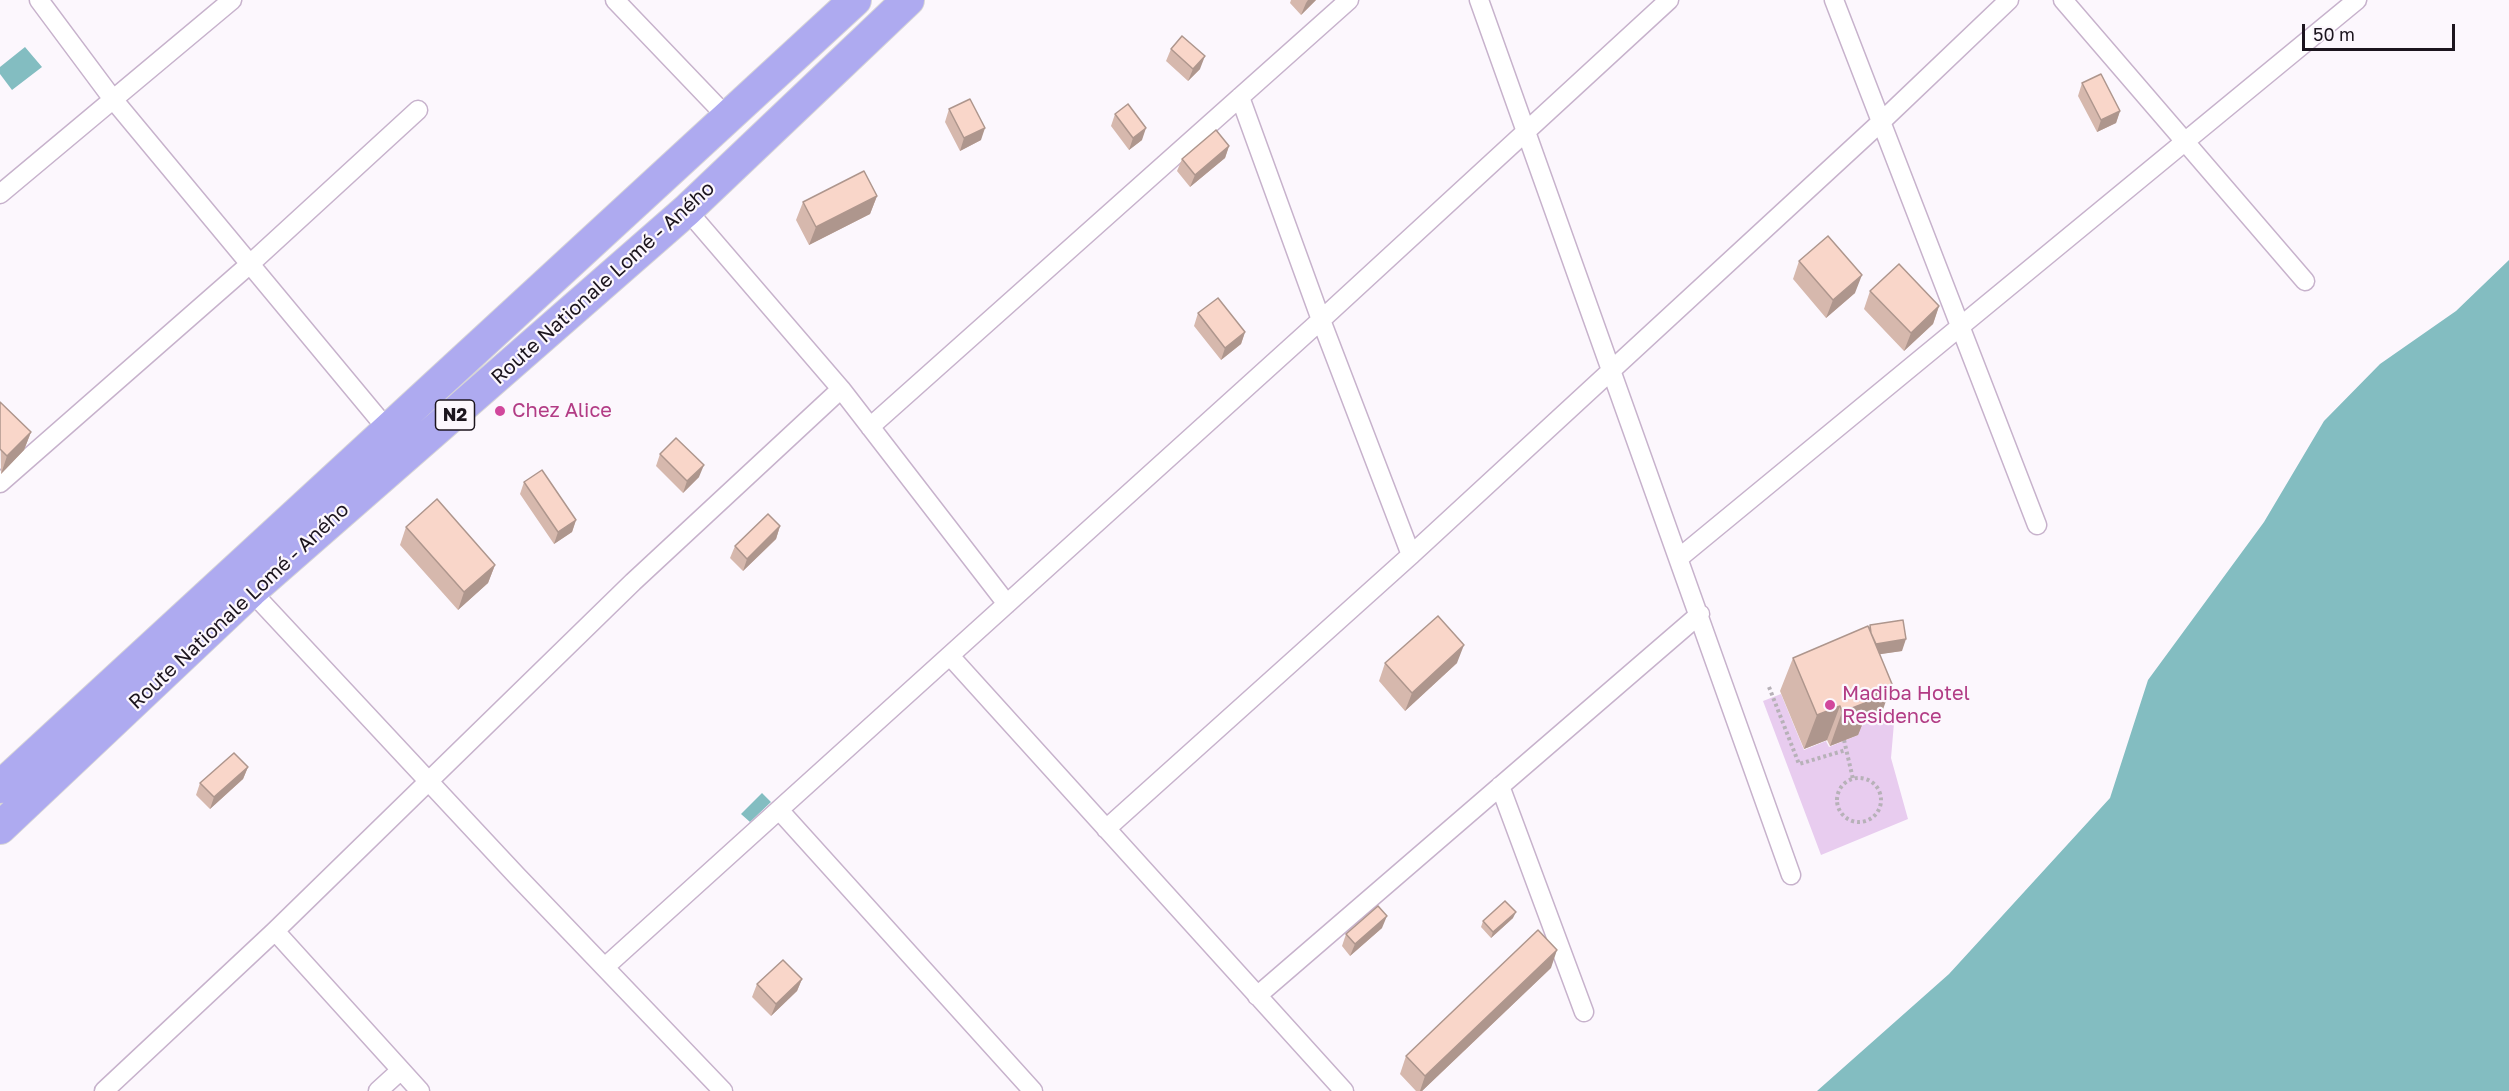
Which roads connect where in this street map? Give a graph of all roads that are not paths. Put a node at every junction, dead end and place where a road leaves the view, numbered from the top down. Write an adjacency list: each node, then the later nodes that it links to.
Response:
1 (39, 0): 14 (street)
2 (232, 0): 14 (street)
3 (615, 0): 16 (street)
4 (855, 0): 16 (highway, Route Nationale Lomé - Aného / N2)
5 (909, 0): 21 (highway, Route Nationale Lomé - Aného / N2)
6 (1349, 0): 13 (street)
7 (1479, 0): 18 (street)
8 (1670, 0): 18 (street)
9 (1834, 0): 17 (street)
10 (2009, 0): 17 (street)
11 (2063, 0): 19 (street)
12 (2358, 0): 19 (street)
13 (1240, 97): 24 (street); 28 (street)
14 (112, 98): 20 (street); 22 (street)
15 (418, 110): 22 (street)
16 (727, 117): 29 (highway, Route Nationale Lomé - Aného / N2)
17 (1882, 121): 25 (street); 26 (street)
18 (1524, 131): 24 (street); 26 (street)
19 (2185, 142): 23 (street); 25 (street)
20 (0, 194)
21 (687, 210): 27 (street); 34 (highway, Route Nationale Lomé - Aného / N2)
22 (250, 264): 29 (street); 30 (street)
23 (2305, 281)
24 (1321, 320): 32 (street); 35 (street)
25 (1962, 325): 31 (street); 33 (street)
26 (1610, 369): 32 (street); 33 (street)
27 (841, 390): 28 (street); 38 (street)
28 (870, 427): 35 (street)
29 (387, 429): 40 (highway, Route Nationale Lomé - Aného / N2)
30 (0, 483)
31 (2037, 525)
32 (1411, 555): 43 (street)
33 (1679, 558): 36 (street)
34 (251, 591): 38 (street); 42 (highway, Route Nationale Lomé - Aného / N2)
35 (1006, 604): 37 (street)
36 (1700, 614): 39 (street); 44 (street)
37 (950, 656): 41 (street); 43 (street)
38 (428, 780): 45 (street); 46 (street)
39 (1500, 786): 47 (street); 48 (street)
40 (0, 787)
41 (780, 811): 46 (street); 54 (street)
42 (0, 828)
43 (1106, 829): 47 (street)
44 (1791, 875)
45 (275, 931): 49 (street); 50 (street)
46 (605, 967): 53 (street)
47 (1257, 996): 55 (street)
48 (1584, 1012)
49 (401, 1070): 51 (street); 52 (street)
50 (104, 1091)
51 (378, 1091)
52 (420, 1091)
53 (723, 1091)
54 (1033, 1091)
55 (1344, 1091)

